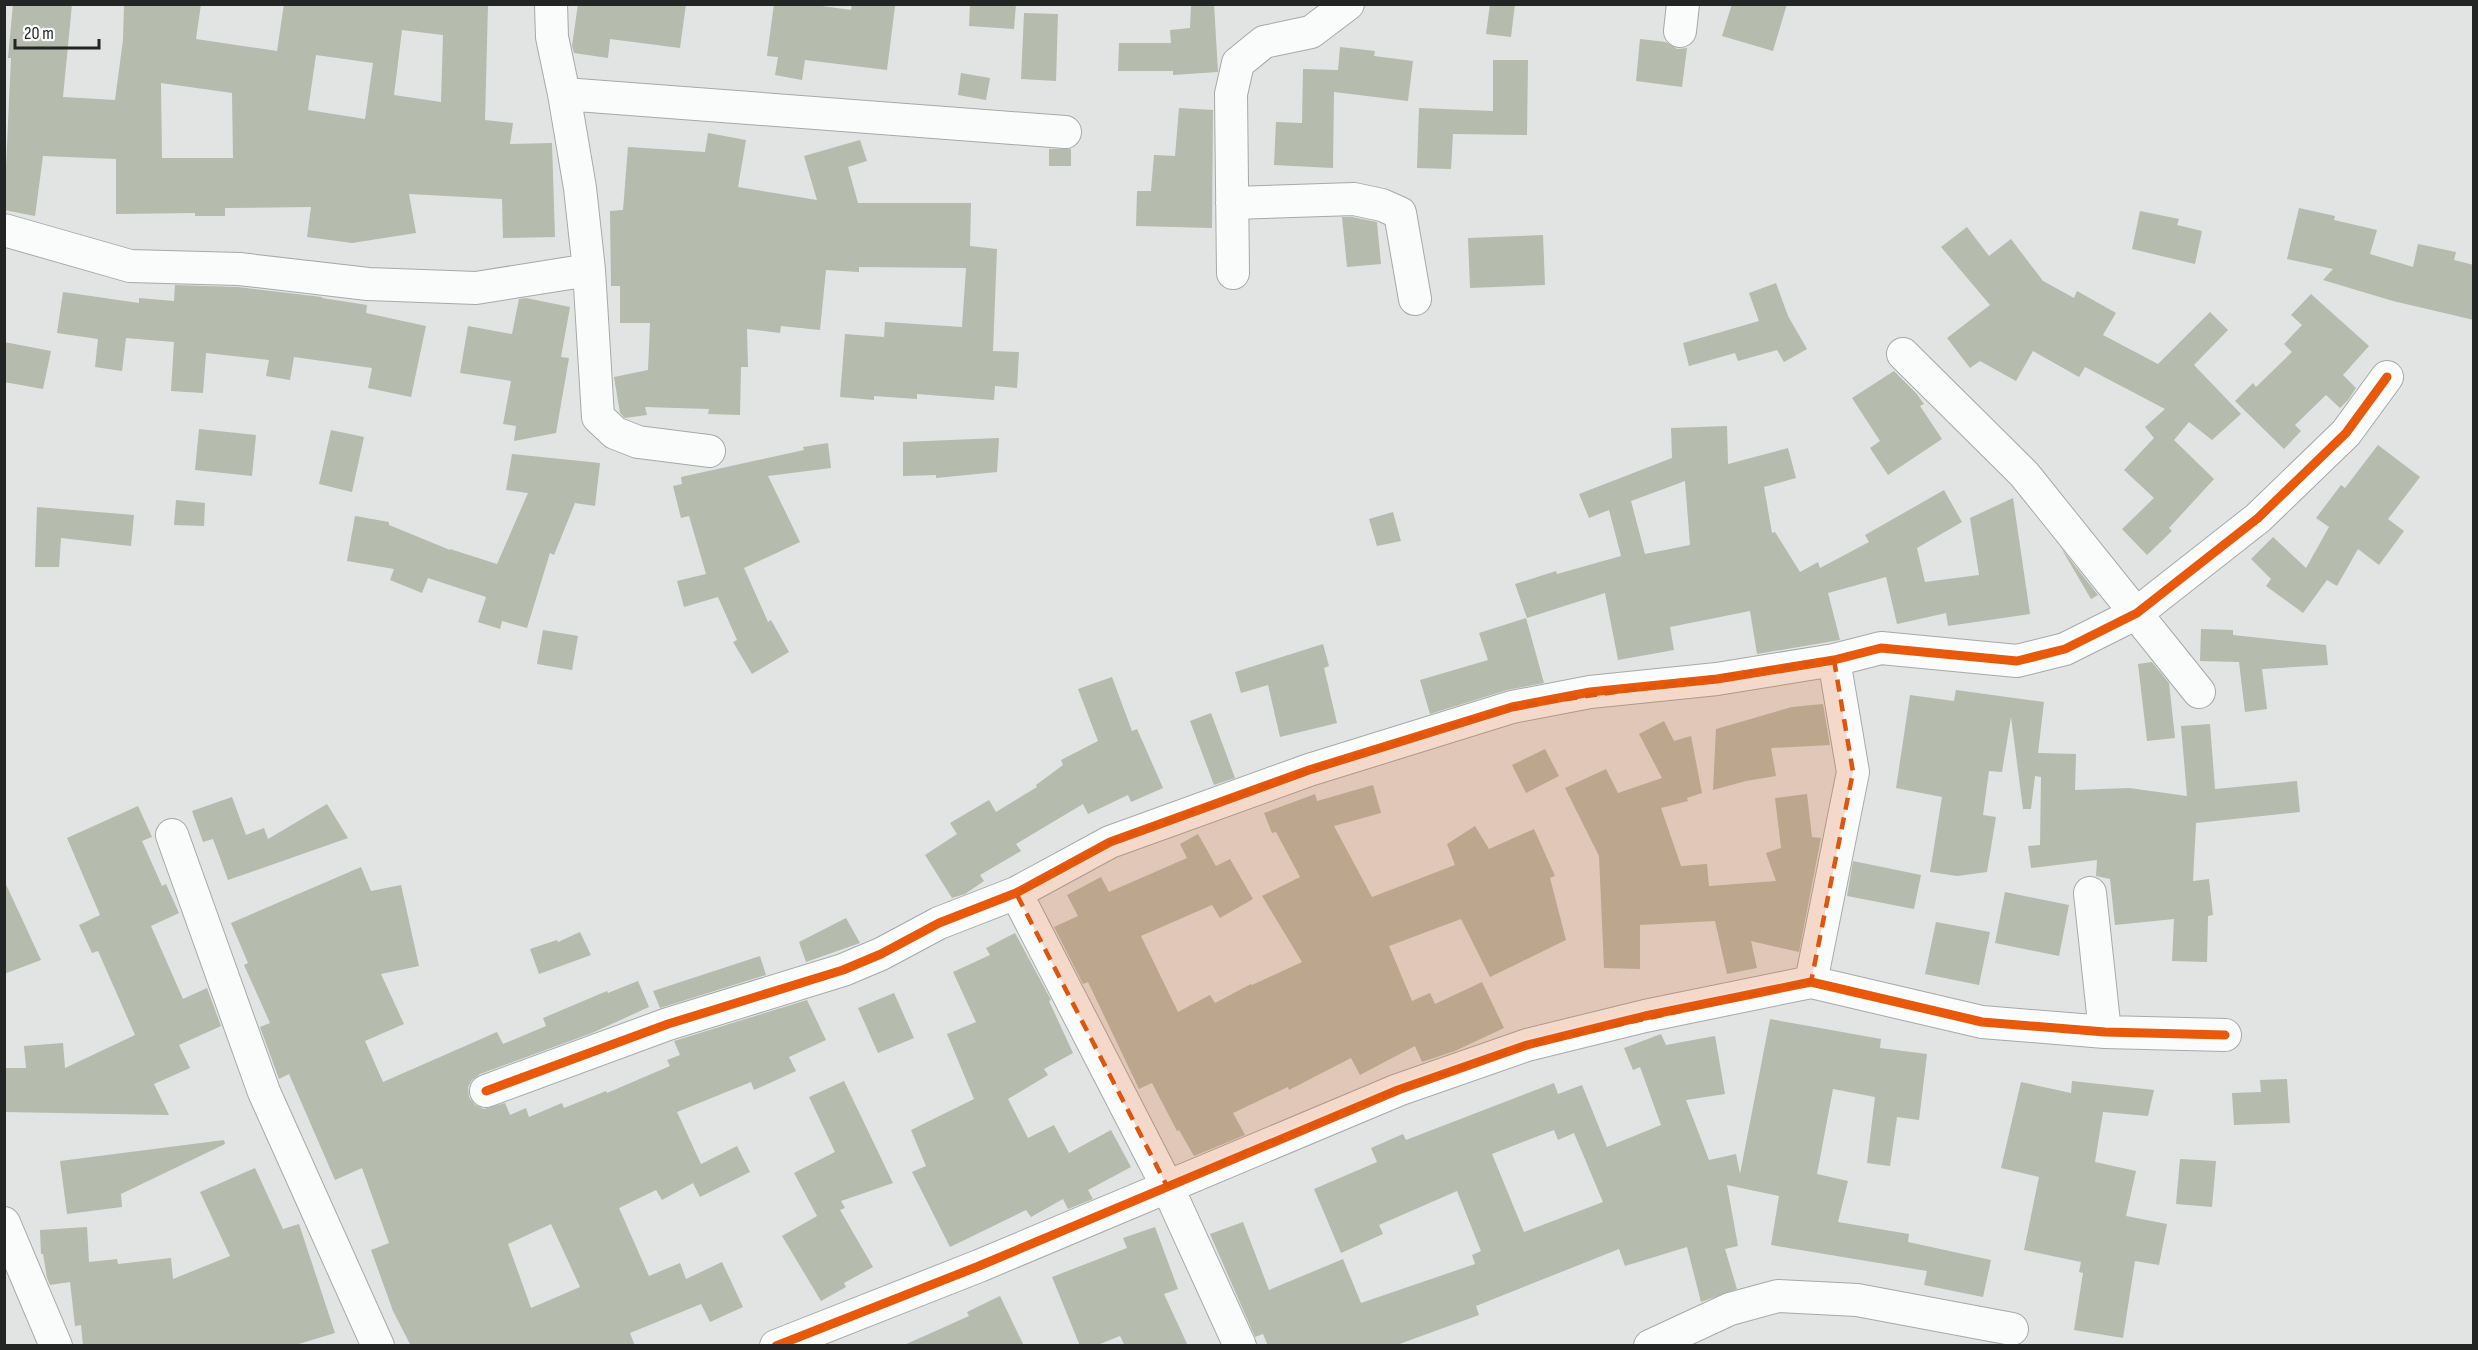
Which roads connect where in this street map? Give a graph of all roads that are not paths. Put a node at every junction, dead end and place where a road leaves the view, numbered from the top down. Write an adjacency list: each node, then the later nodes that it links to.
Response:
1 (551, 4): 3 (street)
2 (1348, 4): 5 (street)
3 (564, 94): 4 (street); 7 (street)
4 (1065, 132)
5 (1232, 203): 8 (street); 9 (street)
6 (4, 230): 7 (street)
7 (589, 270): 12 (street)
8 (1233, 273)
9 (1415, 299)
10 (1903, 354): 13 (street)
11 (2387, 377): 13 (street)
12 (709, 451)
13 (2137, 613): 14 (street); 15 (street)
14 (1834, 660): 17 (street); 19 (street)
15 (2199, 692)
16 (172, 835): 27 (street)
17 (1016, 893): 22 (street); 23 (street)
18 (2090, 893): 20 (street)
19 (1811, 982): 20 (street); 23 (street)
20 (2105, 1032): 21 (street)
21 (2225, 1035)
22 (486, 1091)
23 (1167, 1186): 28 (street); 29 (street)
24 (4, 1223): 26 (street)
25 (2012, 1329): 30 (street)
26 (56, 1346)
27 (378, 1346)
28 (776, 1346)
29 (1240, 1346)
30 (1650, 1346)

